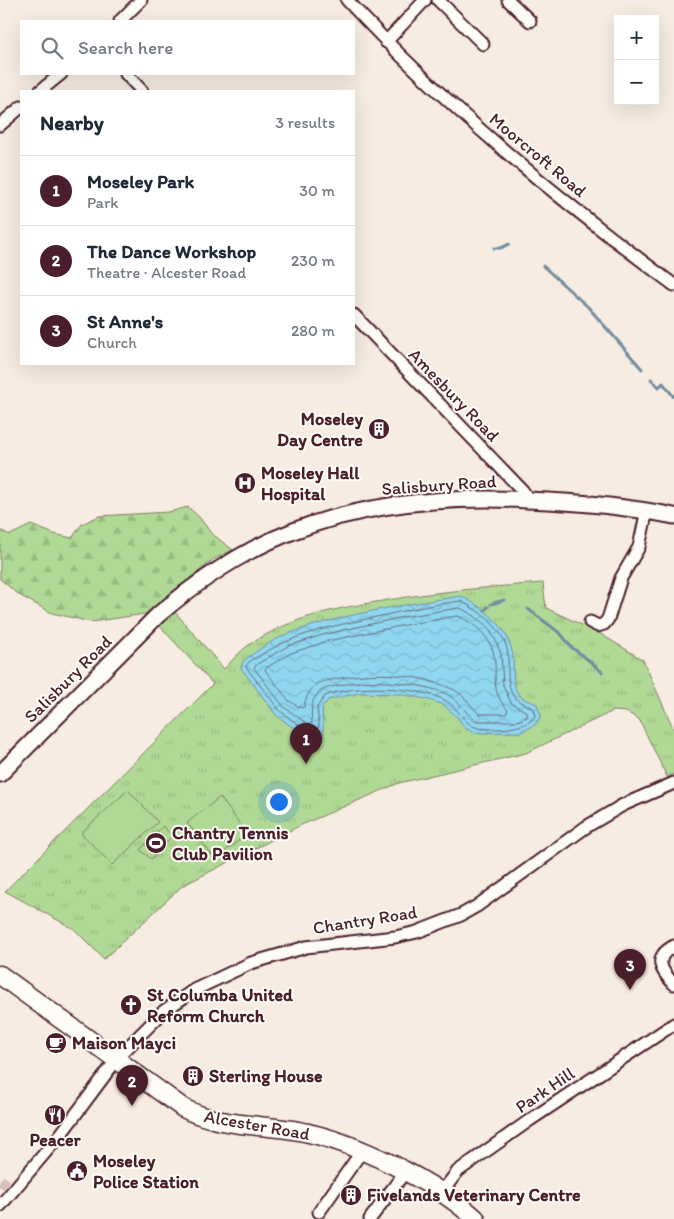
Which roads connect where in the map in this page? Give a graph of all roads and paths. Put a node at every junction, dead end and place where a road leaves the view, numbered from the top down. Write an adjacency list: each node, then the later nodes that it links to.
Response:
1 (141, 0): 6 (street)
2 (348, 0): 8 (street, Moorcroft Road)
3 (425, 0): 8 (street)
4 (438, 0): 9 (street)
5 (508, 0): 7 (street)
6 (121, 20)
7 (530, 21)
8 (386, 42): 16 (street, Moorcroft Road)
9 (483, 44)
10 (60, 75): 12 (street)
11 (127, 75): 13 (street)
12 (41, 90)
13 (141, 90)
14 (20, 108): 15 (street)
15 (0, 125)
16 (674, 285)
17 (355, 316): 18 (street, Amesbury Road)
18 (529, 500): 19 (main road, Salisbury Road); 22 (main road, Salisbury Road)
19 (647, 510): 20 (main road, Salisbury Road); 21 (street)
20 (674, 516)
21 (590, 622)
22 (0, 774)
23 (674, 782): 28 (street, Chantry Road)
24 (674, 946): 26 (street)
25 (0, 975): 28 (highway, Alcester Road)
26 (674, 984)
27 (674, 1024): 31 (street, Park Hill)
28 (115, 1060): 29 (highway, Alcester Road); 32 (street, Chantry Road)
29 (362, 1151): 30 (highway, Alcester Road); 33 (street)
30 (405, 1172): 31 (highway, Alcester Road); 34 (street)
31 (442, 1192): 35 (highway, Alcester Road)
32 (0, 1206)
33 (319, 1212)
34 (370, 1219)
35 (476, 1219)

